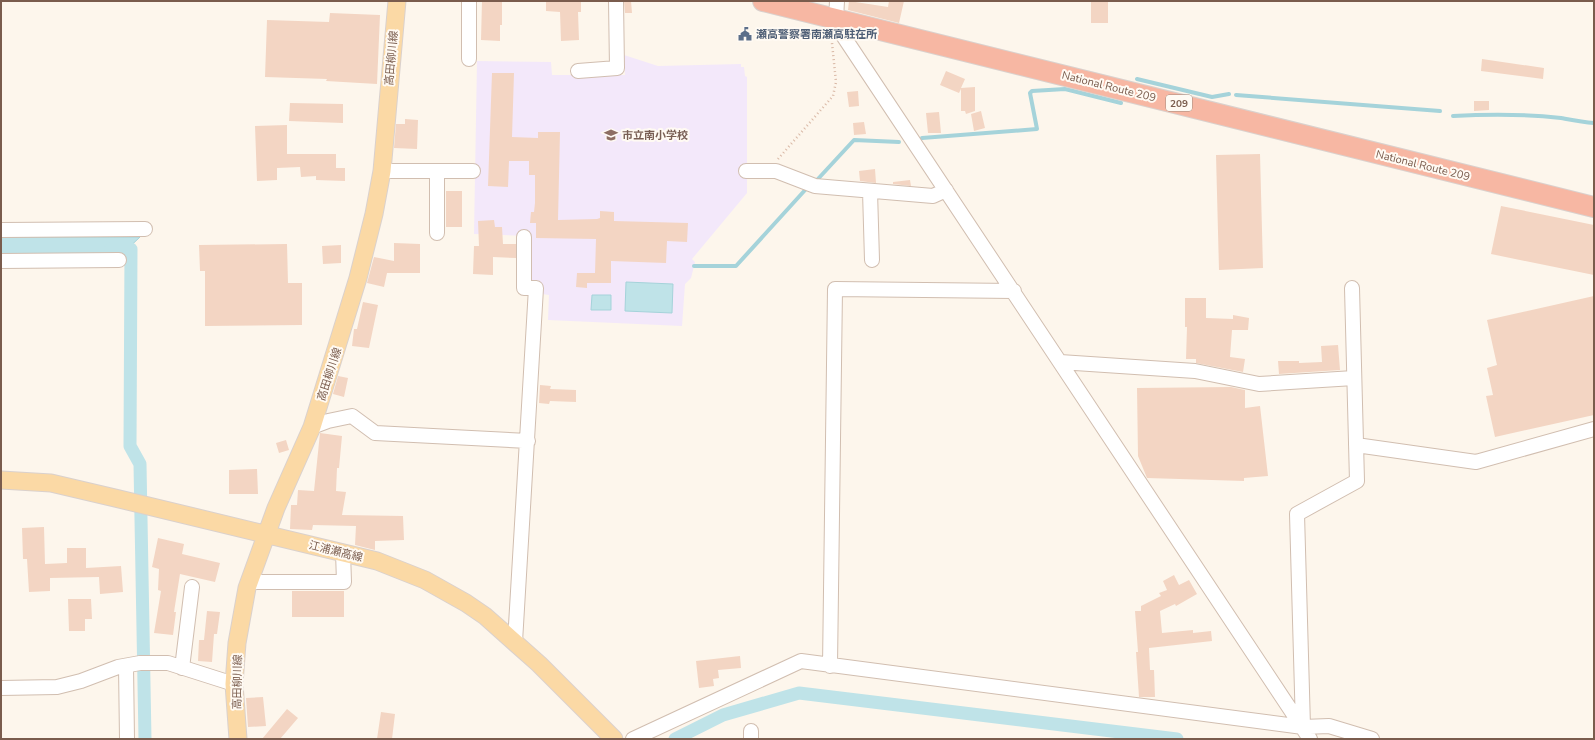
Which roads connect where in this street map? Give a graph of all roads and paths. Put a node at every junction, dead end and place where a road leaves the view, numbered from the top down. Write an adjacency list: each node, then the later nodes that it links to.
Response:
1 (397, 1): 9 (main road, 高田柳川線)
2 (469, 1): 6 (street)
3 (616, 1): 7 (street)
4 (763, 1): 5 (highway, National Route 209 / 209)
5 (835, 19): 8 (path); 13 (street); 15 (highway, National Route 209 / 209)
6 (469, 59)
7 (578, 71)
8 (768, 170): 12 (street); 14 (street)
9 (382, 171): 10 (street); 27 (main road, 高田柳川線)
10 (437, 171): 11 (street); 18 (street)
11 (473, 171)
12 (746, 171)
13 (946, 190): 14 (street); 24 (street)
14 (870, 191): 21 (street)
15 (1594, 207)
16 (145, 229): 17 (street)
17 (1, 230)
18 (437, 233)
19 (524, 237): 29 (street)
20 (119, 260): 22 (street)
21 (872, 260)
22 (1, 261)
23 (1352, 288): 26 (street)
24 (1014, 291): 25 (street); 37 (street)
25 (1060, 362): 26 (street); 42 (street)
26 (1354, 378): 30 (street)
27 (312, 427): 29 (street); 32 (main road, 高田柳川線)
28 (1594, 429): 30 (street)
29 (528, 441): 36 (street)
30 (1356, 445): 42 (street)
31 (1, 480): 32 (main road, 江浦瀬高線)
32 (266, 534): 33 (main road, 江浦瀬高線); 34 (main road, 高田柳川線)
33 (343, 552): 34 (street); 36 (main road, 江浦瀬高線)
34 (250, 582): 40 (main road, 高田柳川線)
35 (192, 587): 39 (street)
36 (515, 642): 45 (main road, 江浦瀬高線)
37 (830, 666): 42 (street); 46 (street)
38 (122, 667): 39 (street); 41 (street); 43 (street)
39 (182, 668): 40 (street)
40 (234, 684): 44 (main road, 高田柳川線)
41 (1, 688)
42 (1307, 734): 47 (street)
43 (127, 739)
44 (238, 739)
45 (614, 739)
46 (633, 739)
47 (1372, 739)

